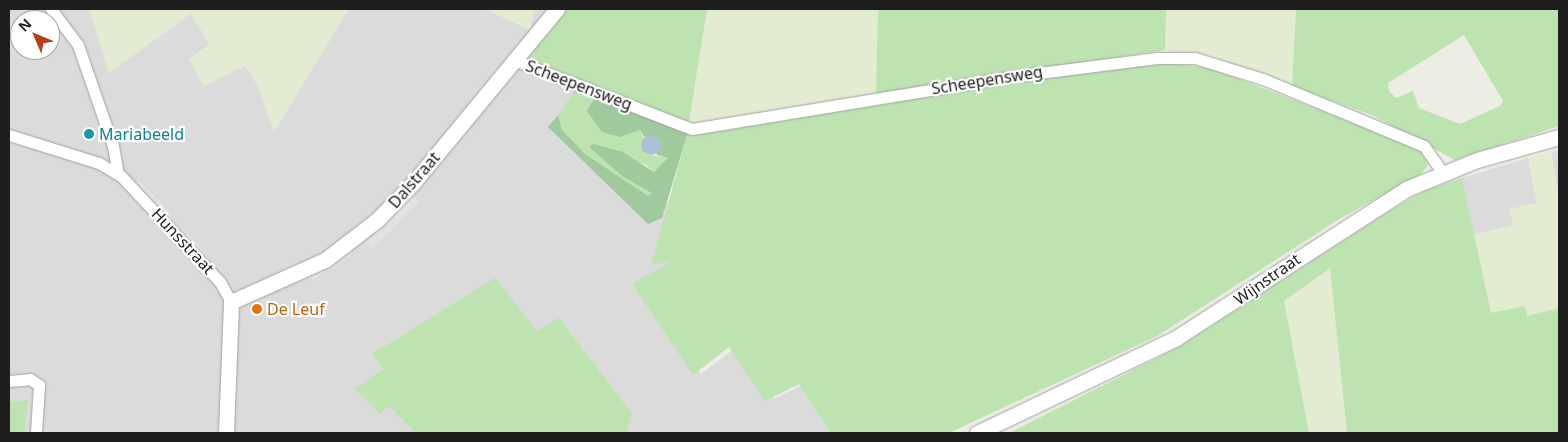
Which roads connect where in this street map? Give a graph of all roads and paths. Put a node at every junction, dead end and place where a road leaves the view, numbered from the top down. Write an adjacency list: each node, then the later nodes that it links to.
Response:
1 (51, 9): 6 (street)
2 (557, 9): 3 (street, Dalstraat)
3 (514, 60): 7 (street, Scheepensweg); 8 (street, Dalstraat)
4 (9, 135): 6 (street, Hunsstraat)
5 (1559, 137): 7 (street, Wijnstraat)
6 (118, 173): 8 (street, Hunsstraat)
7 (1443, 173): 12 (street, Wijnstraat)
8 (231, 302): 11 (street)
9 (9, 381): 10 (street)
10 (36, 433)
11 (226, 433)
12 (977, 433)

